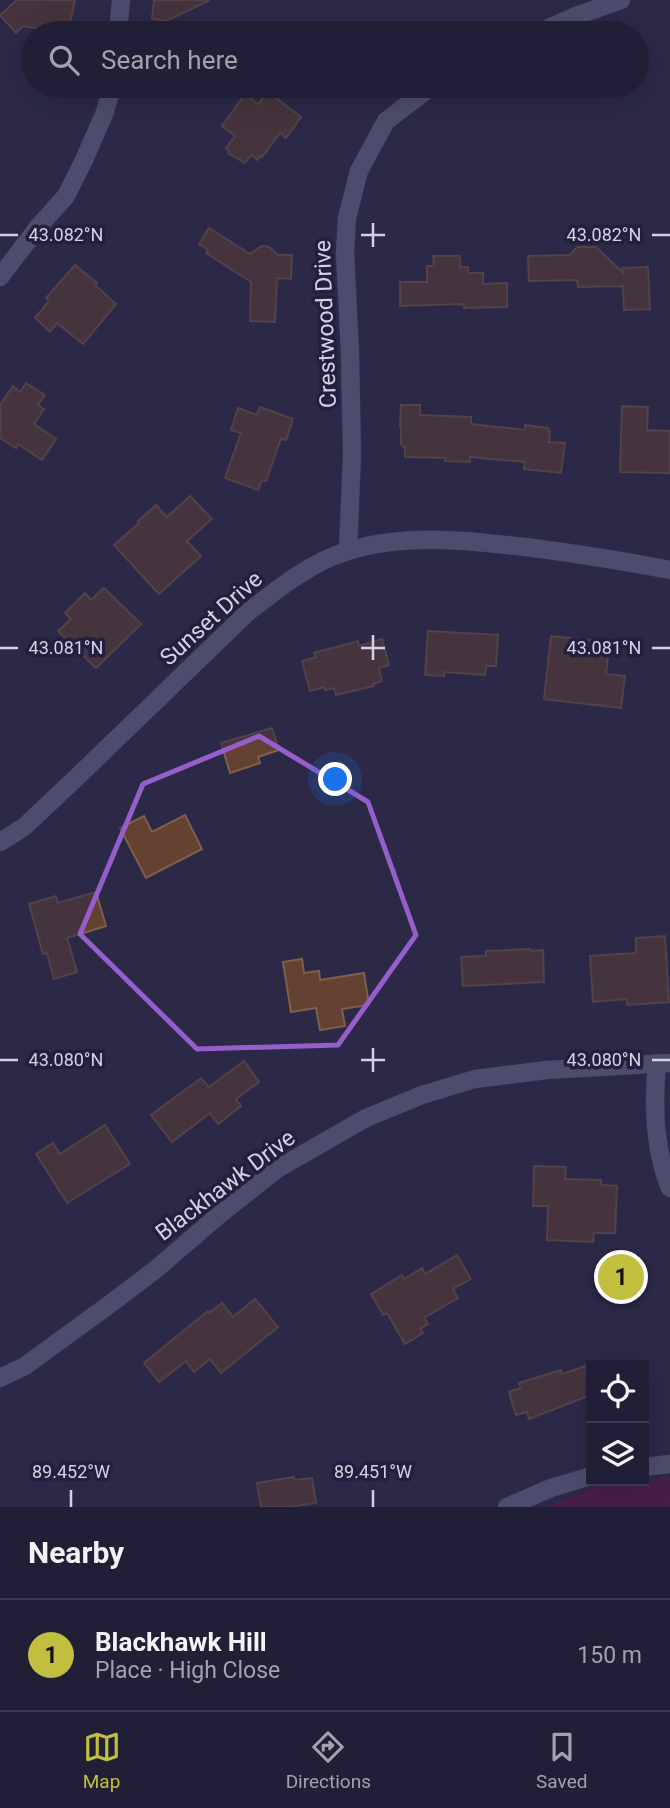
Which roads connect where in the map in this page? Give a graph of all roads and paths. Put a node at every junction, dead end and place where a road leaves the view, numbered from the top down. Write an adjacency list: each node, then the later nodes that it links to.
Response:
1 (121, 0): 3 (street)
2 (621, 0): 4 (street)
3 (119, 21)
4 (565, 21)
5 (109, 98): 7 (street)
6 (416, 98): 8 (street, Crestwood Drive)
7 (0, 277)
8 (348, 551): 9 (street, Sunset Drive); 10 (street, Sunset Drive)
9 (670, 570)
10 (0, 842)
11 (663, 1063): 12 (street); 13 (street, Blackhawk Drive)
12 (670, 1188)
13 (0, 1378)
14 (670, 1464): 15 (street)
15 (649, 1466)
16 (586, 1478): 17 (street)
17 (507, 1507)

